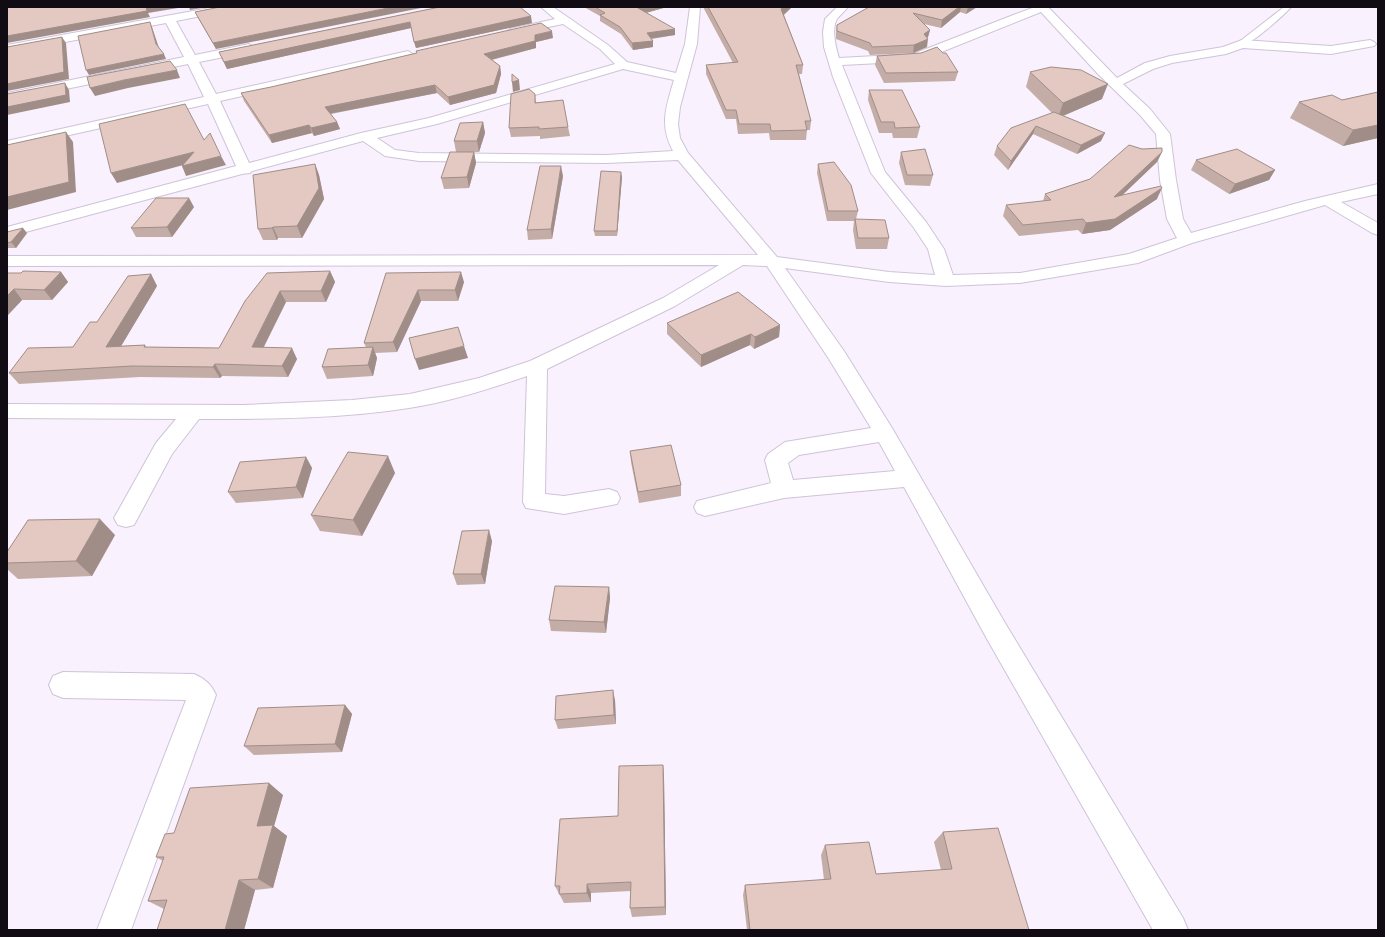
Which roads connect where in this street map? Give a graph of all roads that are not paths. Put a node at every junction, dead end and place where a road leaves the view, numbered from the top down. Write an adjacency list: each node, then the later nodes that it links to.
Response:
1 (232, 7): 7 (street)
2 (546, 7): 8 (street)
3 (695, 7): 18 (street)
4 (843, 7): 16 (street)
5 (1288, 7): 10 (lane)
6 (1043, 8): 16 (street); 19 (street)
7 (170, 19): 13 (street); 15 (street)
8 (564, 20): 9 (street); 17 (street)
9 (503, 34)
10 (1242, 44): 12 (street); 19 (street)
11 (262, 45): 15 (street)
12 (1374, 48)
13 (7, 49)
14 (419, 53): 21 (street)
15 (192, 60): 20 (street); 21 (street)
16 (835, 62): 34 (street)
17 (623, 64): 18 (street); 22 (street)
18 (681, 78): 24 (street)
19 (1117, 83): 30 (street)
20 (7, 97)
21 (212, 99): 23 (street); 25 (street)
22 (366, 136): 24 (street); 25 (street)
23 (7, 145)
24 (682, 155): 33 (street)
25 (245, 170): 29 (street)
26 (1378, 189): 27 (street)
27 (1329, 201): 28 (street); 30 (street)
28 (1378, 230)
29 (7, 232)
30 (1186, 240): 34 (street)
31 (740, 260): 32 (street); 33 (street); 35 (street)
32 (7, 261)
33 (772, 261): 34 (street); 38 (street)
34 (946, 281)
35 (537, 366): 37 (street); 41 (street)
36 (7, 412): 37 (street)
37 (193, 412): 43 (street)
38 (885, 433): 39 (street); 40 (street)
39 (910, 478): 40 (street); 46 (street)
40 (784, 489): 42 (street)
41 (608, 498)
42 (705, 507)
43 (126, 518)
44 (63, 685): 45 (street)
45 (114, 930)
46 (1171, 930)

